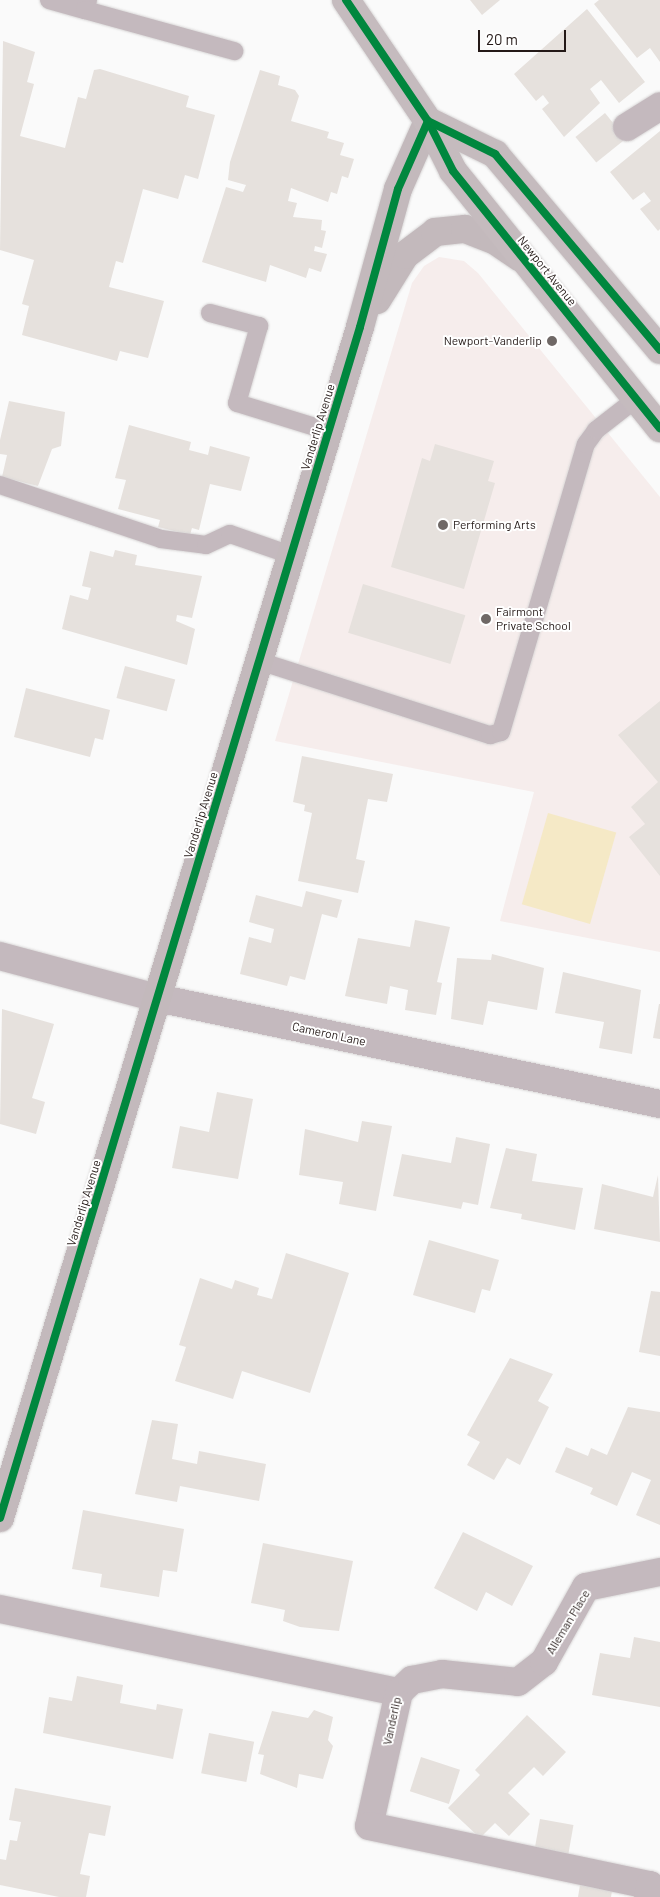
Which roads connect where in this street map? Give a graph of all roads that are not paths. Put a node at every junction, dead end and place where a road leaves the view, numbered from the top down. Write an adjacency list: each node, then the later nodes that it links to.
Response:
1 (49, 0): 3 (lane)
2 (346, 0): 6 (main road, Newport Avenue)
3 (87, 5): 4 (lane)
4 (234, 51)
5 (660, 106): 7 (street)
6 (428, 121): 8 (main road, Newport Avenue); 10 (street, Vanderlip Avenue); 11 (main road, Newport Avenue)
7 (627, 127)
8 (524, 260): 10 (street); 12 (main road, Newport Avenue)
9 (210, 313): 14 (lane)
10 (360, 327): 14 (street, Vanderlip Avenue)
11 (660, 350)
12 (636, 399): 13 (main road, Newport Avenue); 17 (lane)
13 (660, 428)
14 (328, 431): 16 (street, Vanderlip Avenue)
15 (0, 485): 16 (lane)
16 (291, 555): 17 (street, Vanderlip Avenue)
17 (259, 661): 19 (street, Vanderlip Avenue)
18 (0, 956): 19 (street, Cameron Lane)
19 (157, 998): 20 (street, Cameron Lane); 21 (street, Vanderlip Avenue)
20 (660, 1104)
21 (0, 1518)
22 (660, 1572): 24 (street, Alleman Place)
23 (0, 1609): 24 (street, Vanderlip)
24 (400, 1692): 25 (street, Vanderlip)
25 (648, 1897)

